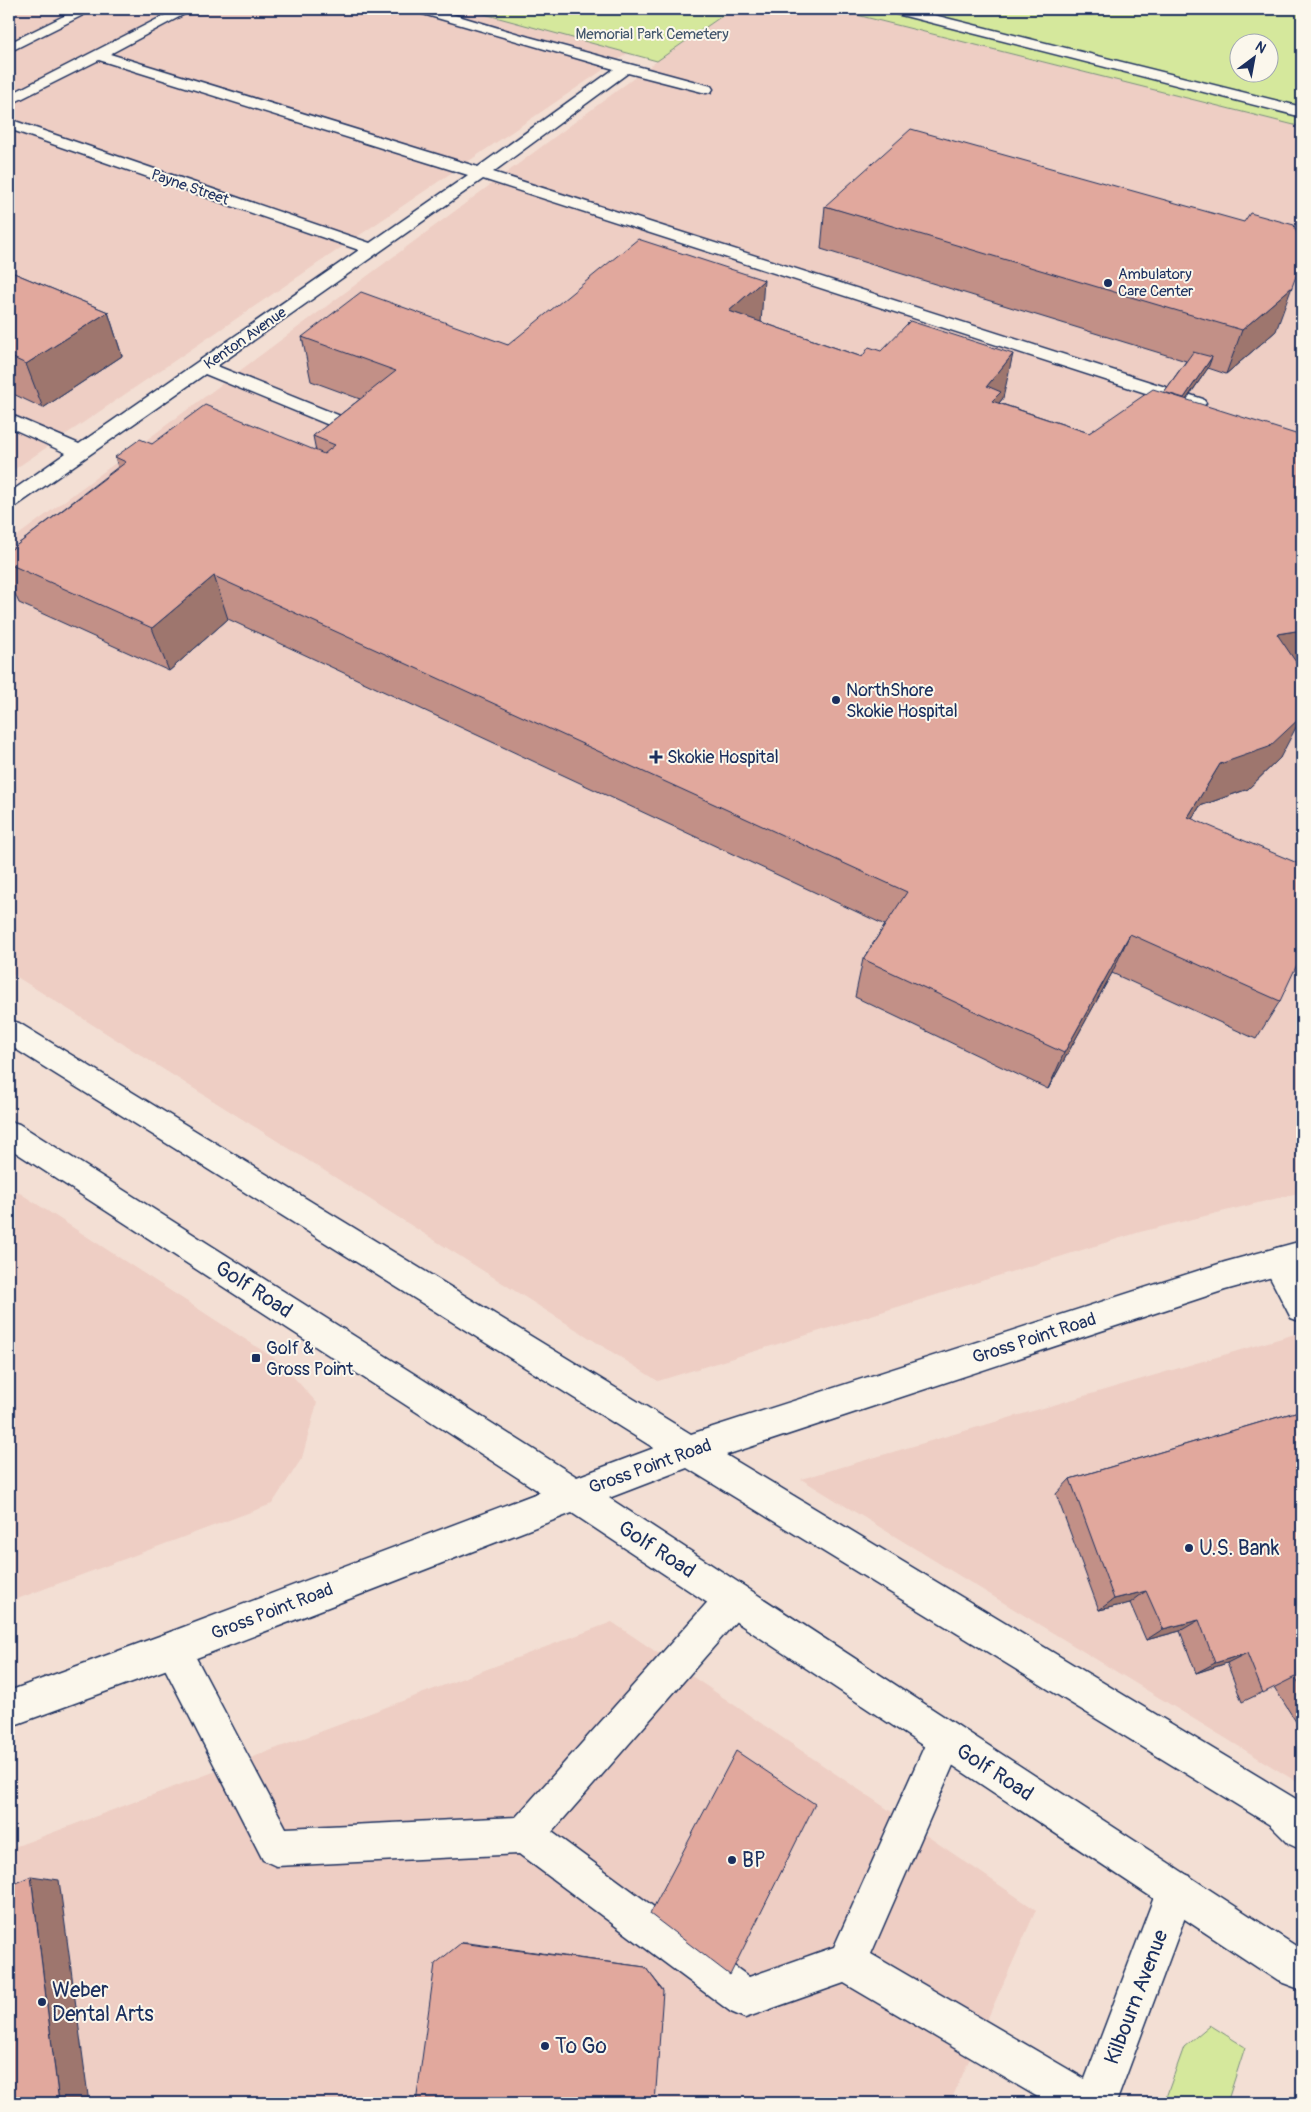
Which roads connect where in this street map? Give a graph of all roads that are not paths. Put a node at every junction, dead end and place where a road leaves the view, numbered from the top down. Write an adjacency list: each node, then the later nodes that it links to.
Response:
1 (88, 9): 7 (main road)
2 (187, 9): 8 (main road)
3 (421, 9): 9 (main road)
4 (894, 9): 6 (main road)
5 (956, 9): 6 (main road)
6 (941, 21): 12 (main road)
7 (9, 48)
8 (97, 55): 11 (main road); 14 (main road)
9 (625, 68): 10 (main road); 14 (main road, Kenton Avenue)
10 (706, 89)
11 (9, 101)
12 (1302, 112)
13 (9, 124): 15 (main road, Payne Street)
14 (481, 173): 15 (main road, Kenton Avenue); 17 (main road)
15 (372, 249): 16 (main road, Kenton Avenue)
16 (203, 367): 19 (main road); 20 (main road, Kenton Avenue)
17 (1211, 407)
18 (9, 420): 20 (main road)
19 (358, 430)
20 (81, 452): 21 (main road, Kenton Avenue)
21 (9, 502)
22 (9, 1031): 26 (main road)
23 (9, 1133): 27 (main road, Golf Road)
24 (1290, 1259): 25 (main road); 26 (main road, Gross Point Road)
25 (1302, 1308)
26 (689, 1451): 27 (main road, Gross Point Road); 32 (main road)
27 (573, 1494): 28 (main road, Golf Road); 29 (main road, Gross Point Road)
28 (733, 1599): 31 (main road, Golf Road); 33 (main road)
29 (173, 1649): 30 (main road, Gross Point Road); 33 (main road)
30 (9, 1709)
31 (946, 1740): 34 (main road, Golf Road); 35 (main road)
32 (1302, 1830)
33 (525, 1835): 35 (main road)
34 (1176, 1890): 36 (main road, Golf Road); 38 (main road, Kilbourn Avenue)
35 (847, 1962): 37 (main road)
36 (1302, 1970)
37 (1087, 2103)
38 (1096, 2103)

